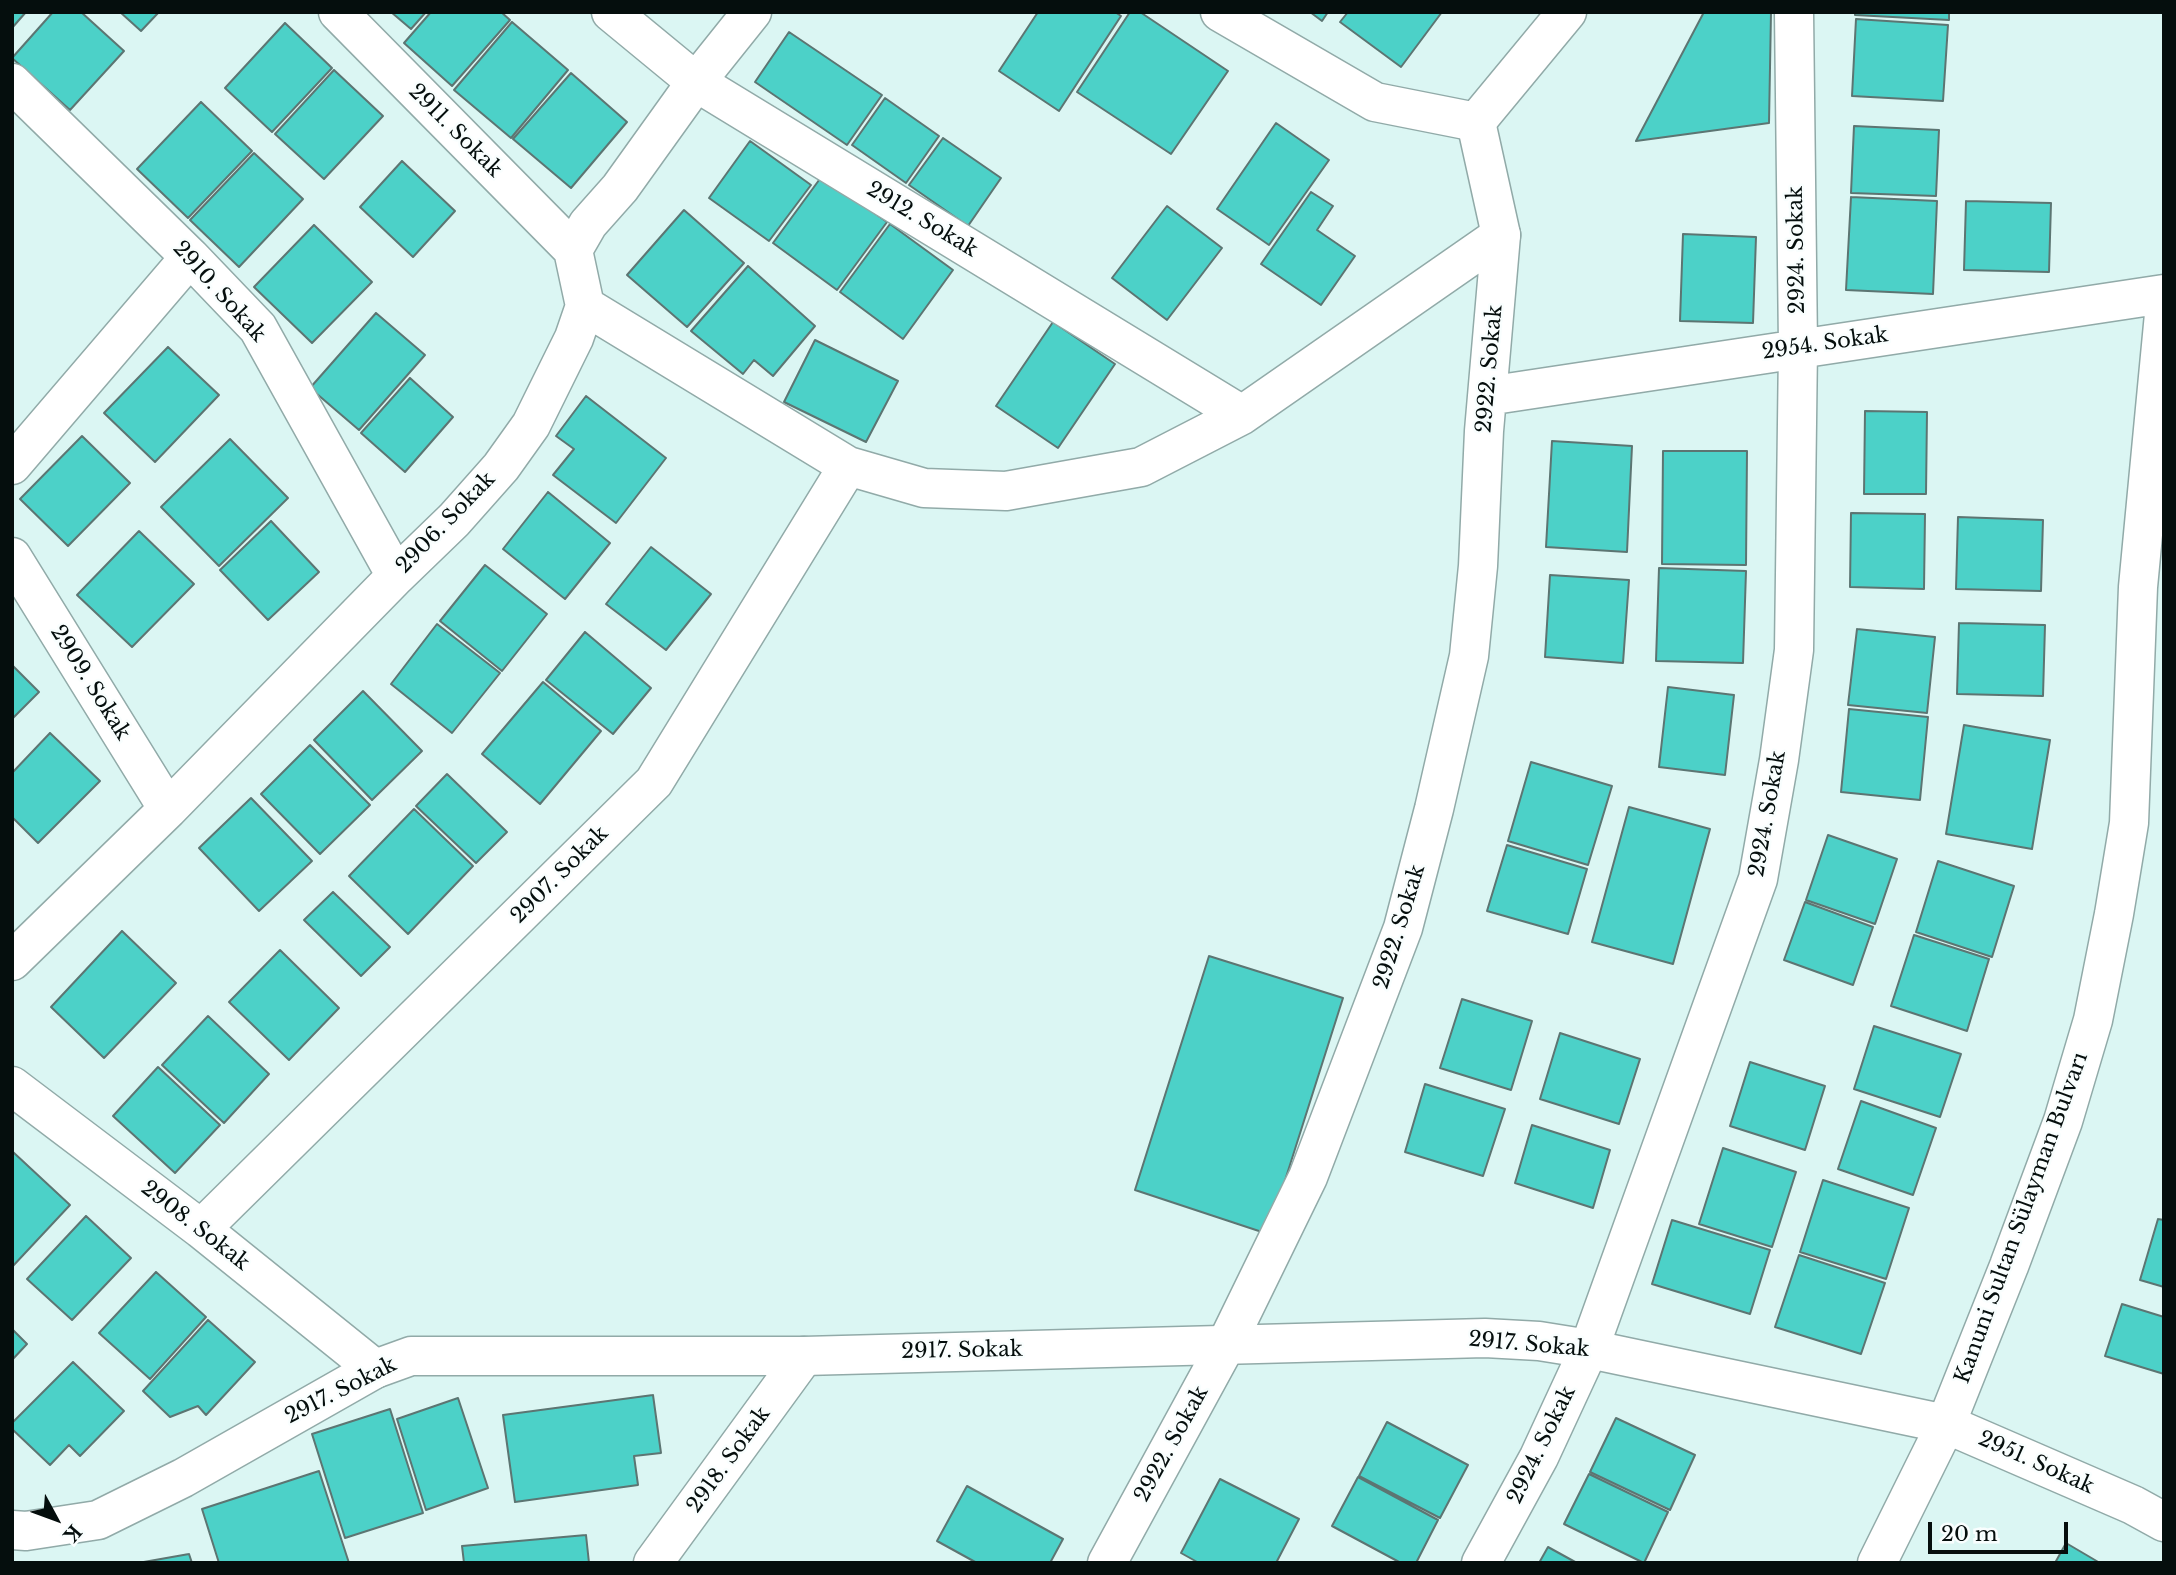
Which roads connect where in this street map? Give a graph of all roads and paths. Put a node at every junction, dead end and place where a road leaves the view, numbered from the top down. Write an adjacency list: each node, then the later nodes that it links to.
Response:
1 (338, 12): 11 (street, 2911. Sokak)
2 (611, 12): 7 (street, 2912. Sokak)
3 (752, 12): 7 (street)
4 (1220, 12): 9 (street)
5 (1567, 12): 9 (street)
6 (1794, 12): 16 (street, 2924. Sokak)
7 (696, 82): 11 (street); 18 (street, 2912. Sokak)
8 (12, 83): 12 (street, 2910. Sokak)
9 (1476, 122): 10 (street, 2922. Sokak)
10 (1501, 235): 17 (street, 2922. Sokak); 18 (street)
11 (572, 250): 14 (street)
12 (190, 257): 19 (street); 22 (street, 2910. Sokak)
13 (2164, 294): 16 (street, 2954. Sokak)
14 (585, 306): 20 (street); 22 (street, 2906. Sokak)
15 (2164, 314): 23 (street, Kanuni Sultan Sülayman Bulvarı)
16 (1798, 347): 17 (street, 2954. Sokak); 29 (street, 2924. Sokak)
17 (1487, 396): 28 (street, 2922. Sokak)
18 (1242, 415): 20 (street)
19 (12, 465)
20 (848, 466): 27 (street, 2907. Sokak)
21 (12, 557): 24 (street, 2909. Sokak)
22 (396, 576): 24 (street, 2906. Sokak)
23 (2151, 592): 32 (street, Kanuni Sultan Sülayman Bulvarı)
24 (167, 809): 25 (street, 2906. Sokak)
25 (12, 961)
26 (12, 1086): 27 (street, 2908. Sokak)
27 (201, 1229): 31 (street, 2908. Sokak)
28 (1226, 1345): 29 (street, 2917. Sokak); 30 (street, 2917. Sokak); 36 (street, 2922. Sokak)
29 (1589, 1349): 32 (street, 2917. Sokak); 37 (street, 2924. Sokak)
30 (804, 1356): 31 (street, 2917. Sokak); 35 (street, 2918. Sokak)
31 (375, 1369): 34 (street, 2917. Sokak)
32 (1946, 1423): 33 (street, 2951. Sokak); 38 (street, Kanuni Sultan Sülayman Bulvarı)
33 (2164, 1522)
34 (12, 1530)
35 (653, 1563)
36 (1107, 1563)
37 (1481, 1563)
38 (1877, 1563)

